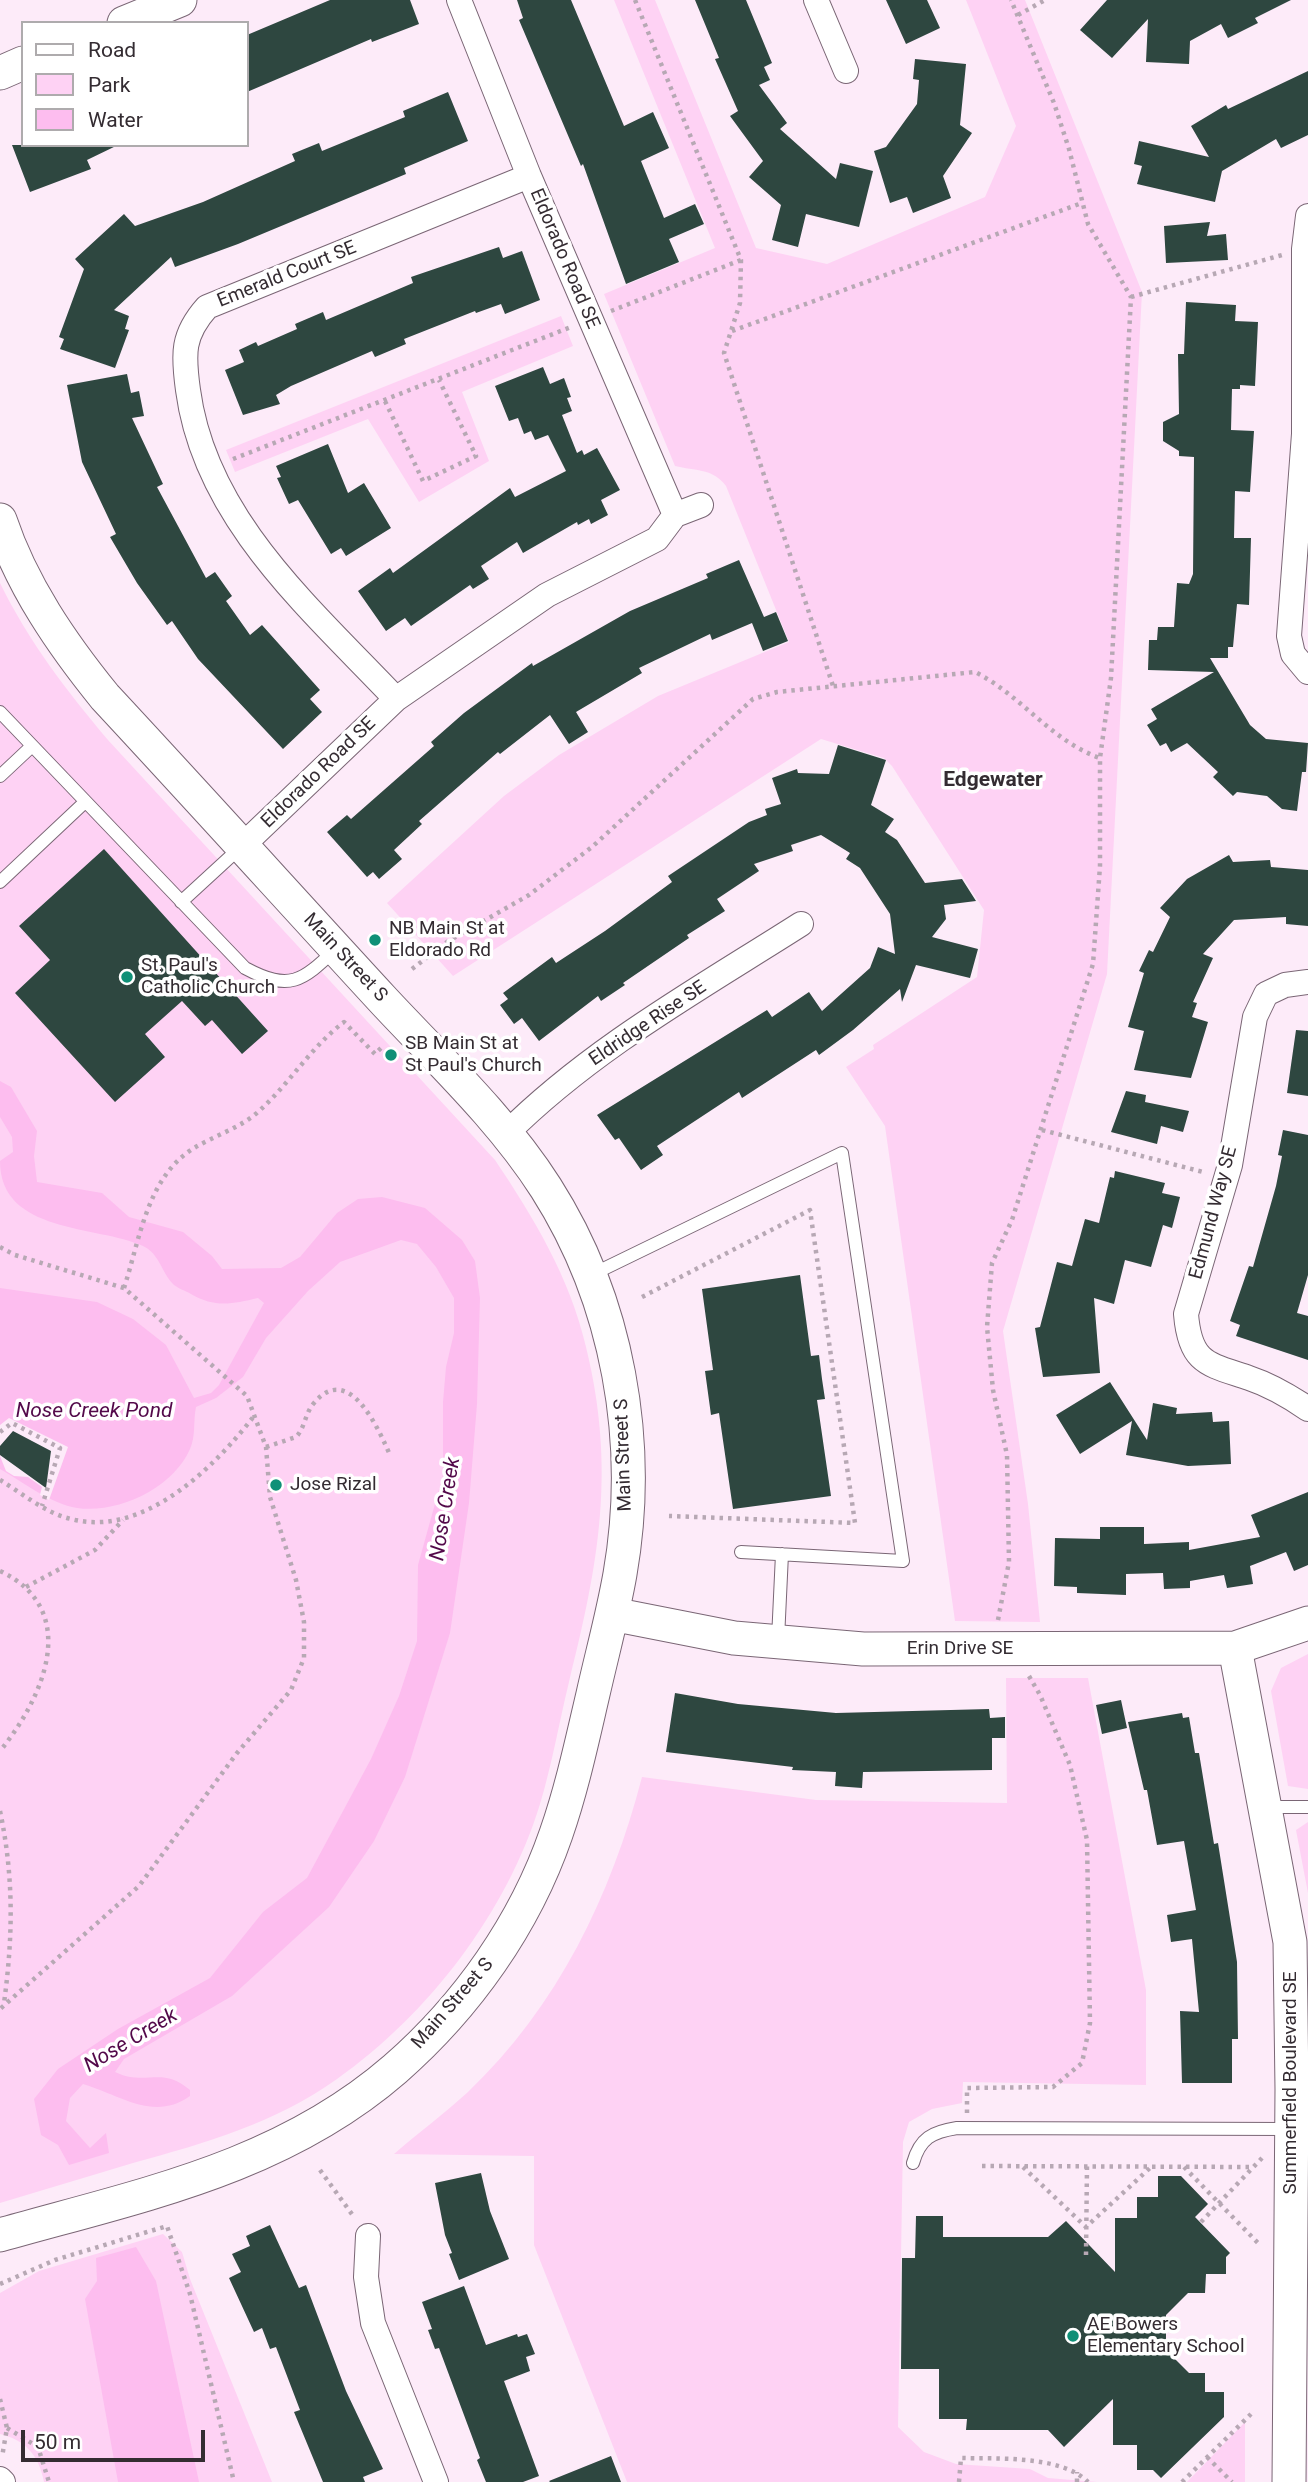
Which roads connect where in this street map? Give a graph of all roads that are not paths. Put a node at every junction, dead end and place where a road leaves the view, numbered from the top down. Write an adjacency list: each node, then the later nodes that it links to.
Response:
1 (180, 0): 4 (main road)
2 (459, 0): 8 (street, Eldorado Road SE)
3 (816, 0): 6 (street)
4 (129, 21)
5 (21, 64): 7 (main road)
6 (846, 71)
7 (0, 72)
8 (529, 176): 11 (street, Eldorado Road SE); 14 (street, Emerald Court SE)
9 (1308, 216): 13 (street)
10 (701, 505): 11 (street, Eldorado Road SE)
11 (675, 515): 14 (street, Eldorado Road SE)
12 (4, 541): 19 (main road, Main Street S)
13 (1308, 672)
14 (396, 699): 19 (street, Eldorado Road SE)
15 (0, 712): 16 (lane)
16 (32, 746): 17 (lane); 18 (lane)
17 (0, 776)
18 (85, 802): 20 (lane); 21 (lane)
19 (242, 846): 21 (lane); 23 (main road, Main Street S)
20 (0, 882)
21 (181, 902): 23 (lane)
22 (801, 924): 25 (street, Eldridge Rise SE)
23 (337, 948): 25 (main road, Main Street S)
24 (1308, 982): 27 (street, Edmund Way SE)
25 (505, 1135): 26 (main road, Main Street S)
26 (591, 1275): 29 (lane); 30 (main road, Main Street S)
27 (1308, 1409)
28 (741, 1552): 29 (lane)
29 (782, 1554): 32 (lane)
30 (612, 1614): 32 (main road, Erin Drive SE); 39 (main road, Main Street S)
31 (1308, 1623): 33 (main road, Erin Drive SE)
32 (778, 1643): 33 (main road, Erin Drive SE)
33 (1234, 1648): 34 (main road, Summerfield Boulevard SE)
34 (1264, 1807): 35 (lane); 36 (main road, Summerfield Boulevard SE)
35 (1308, 1807)
36 (1299, 1942): 37 (main road, Summerfield Boulevard SE)
37 (1292, 2129): 38 (lane); 41 (main road, Summerfield Boulevard SE)
38 (913, 2163)
39 (0, 2235)
40 (368, 2236): 42 (street)
41 (1299, 2294): 43 (main road, Summerfield Boulevard SE)
42 (436, 2482)
43 (1289, 2482)

